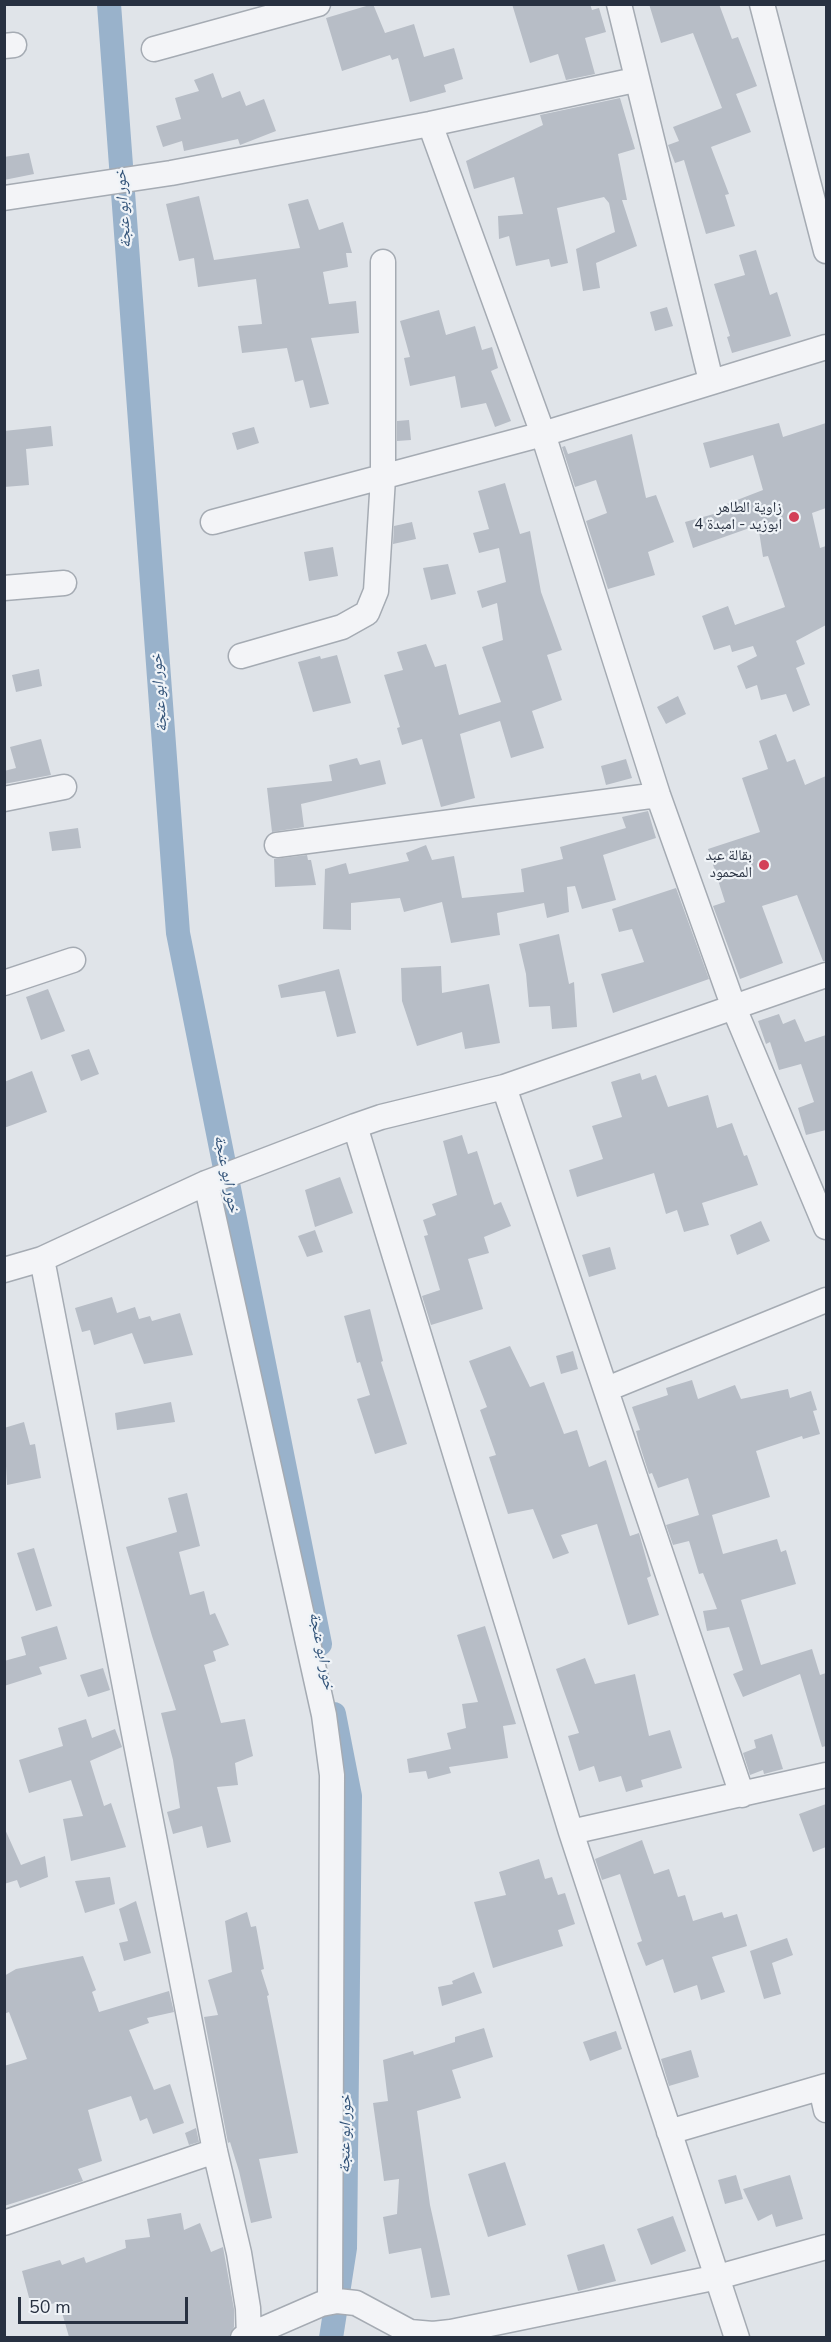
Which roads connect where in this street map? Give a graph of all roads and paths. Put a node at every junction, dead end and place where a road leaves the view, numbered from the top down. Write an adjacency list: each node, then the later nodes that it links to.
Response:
1 (318, 4): 4 (street)
2 (619, 4): 5 (street)
3 (762, 4): 8 (street)
4 (154, 49)
5 (635, 80): 6 (street); 11 (street)
6 (430, 124): 7 (street); 12 (street)
7 (4, 198)
8 (826, 251)
9 (383, 262): 13 (street)
10 (826, 347): 11 (street)
11 (711, 381): 12 (street)
12 (543, 434): 13 (street); 19 (street)
13 (383, 478): 14 (street); 17 (street)
14 (213, 522)
15 (64, 583): 16 (street)
16 (4, 588)
17 (241, 656)
18 (64, 787): 20 (street)
19 (658, 795): 21 (street); 25 (street)
20 (4, 799)
21 (277, 845)
22 (73, 960): 24 (street)
23 (826, 975): 25 (street)
24 (4, 983)
25 (734, 1008): 26 (street); 29 (street)
26 (504, 1088): 27 (street); 33 (street)
27 (356, 1126): 28 (street); 36 (street)
28 (206, 1183): 30 (street); 43 (street)
29 (826, 1227)
30 (42, 1258): 31 (street); 39 (street)
31 (4, 1270)
32 (826, 1300): 33 (street)
33 (607, 1389): 35 (street)
34 (826, 1775): 35 (street)
35 (742, 1795): 36 (street)
36 (572, 1832): 38 (street)
37 (825, 2095): 38 (street)
38 (669, 2132): 42 (street)
39 (215, 2151): 40 (street); 45 (street)
40 (4, 2223)
41 (826, 2247): 42 (street)
42 (718, 2277): 44 (street); 46 (street)
43 (330, 2301): 44 (street); 45 (street)
44 (410, 2335)
45 (247, 2337)
46 (737, 2337)

